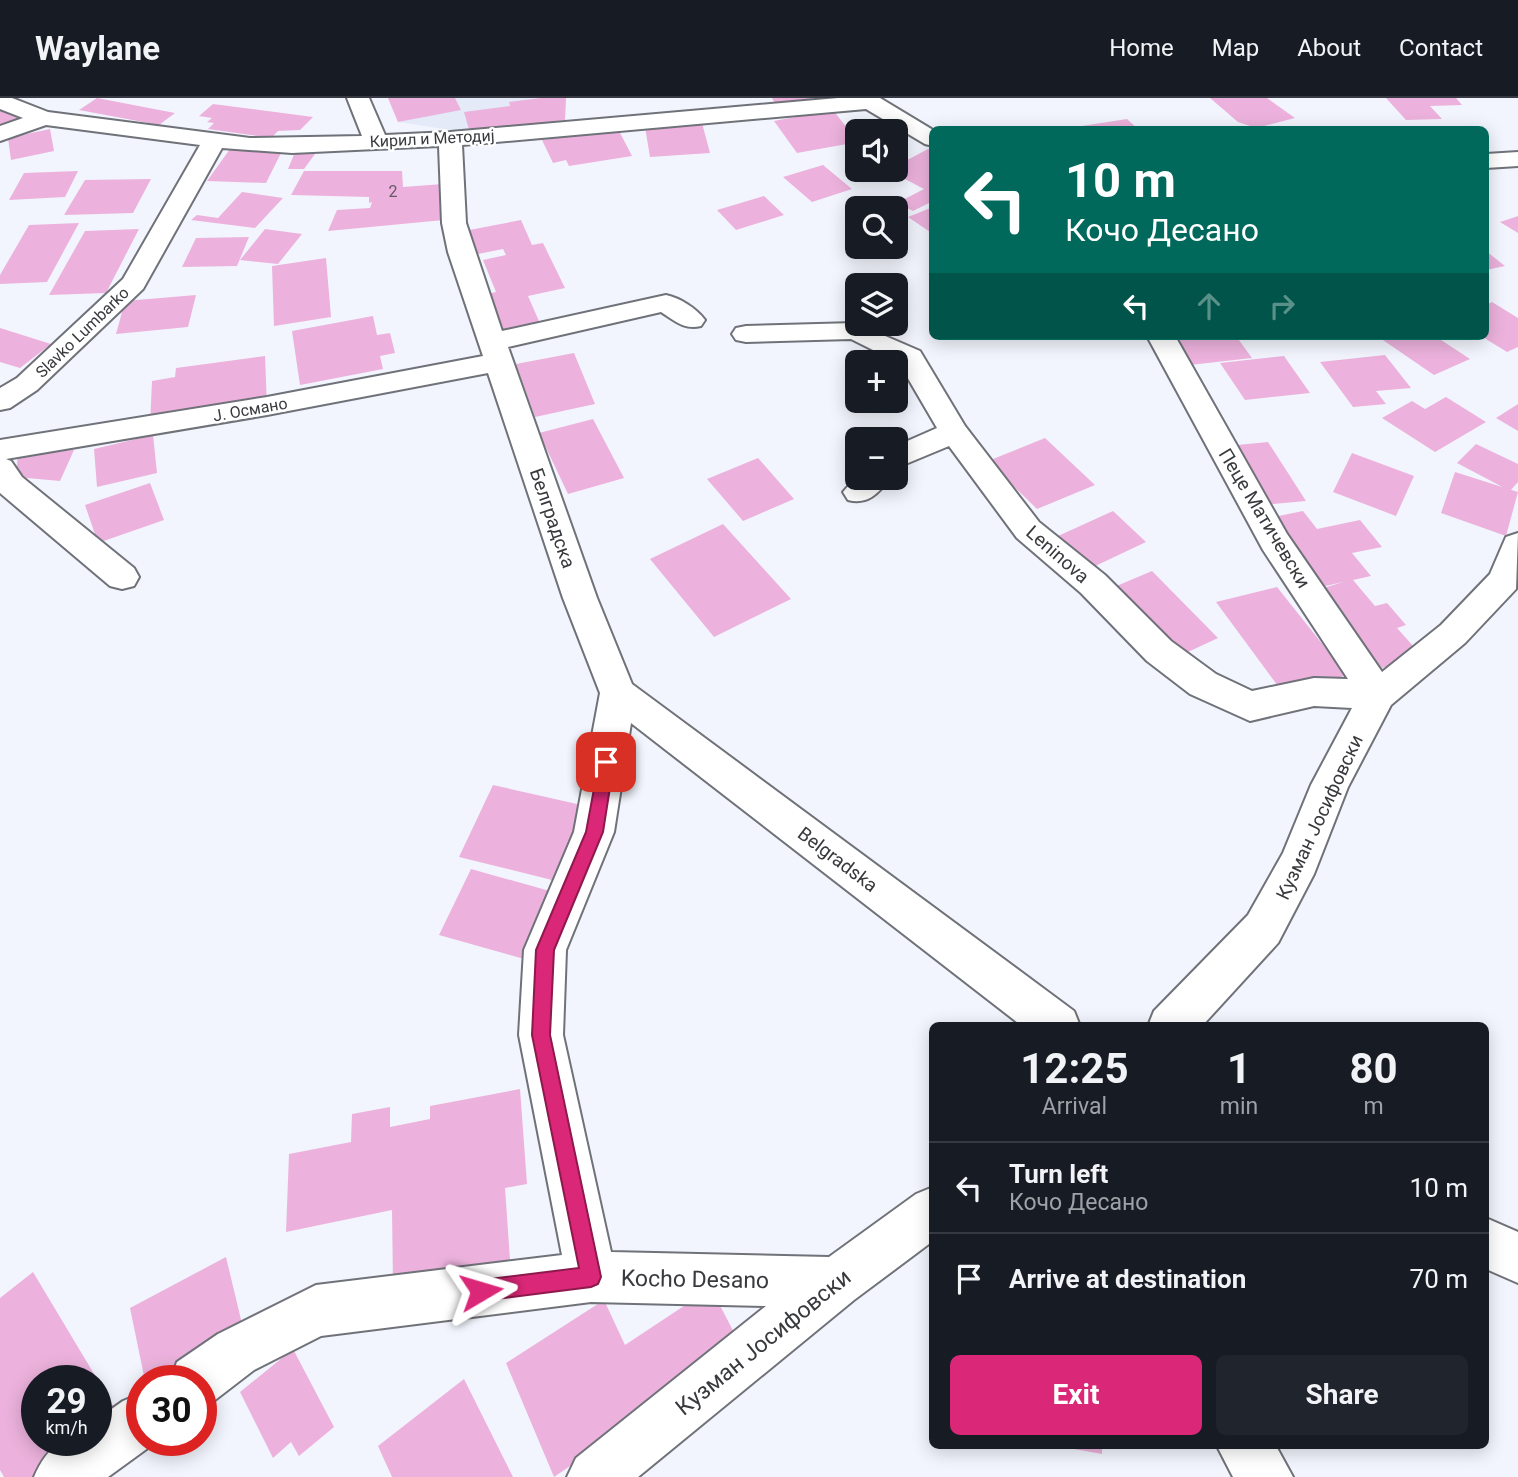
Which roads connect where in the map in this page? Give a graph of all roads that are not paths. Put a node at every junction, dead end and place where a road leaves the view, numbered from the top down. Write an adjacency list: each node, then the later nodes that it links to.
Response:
1 (358, 98): 9 (street)
2 (866, 100): 6 (street); 7 (street, Кирил и Методиј)
3 (0, 101): 4 (street, Кирил и Методиј)
4 (44, 118): 5 (street); 8 (street, Кирил и Методиј)
5 (0, 134)
6 (929, 137)
7 (450, 139): 9 (street, Кирил и Методиј); 15 (street, Белградска)
8 (214, 141): 9 (street, Кирил и Методиј); 16 (street, Slavko Lumbarko)
9 (376, 142)
10 (1518, 159): 11 (street)
11 (1489, 161)
12 (691, 320): 15 (street)
13 (746, 334): 17 (street, Leninova)
14 (1163, 340): 24 (street, Пеце Матичевски)
15 (495, 352): 18 (street, Ј. Османо); 23 (street, Белградска)
16 (0, 401)
17 (954, 432): 19 (street); 24 (street, Leninova)
18 (0, 450)
19 (908, 453)
20 (0, 468): 22 (street)
21 (1518, 545): 24 (street, Кузман Јосифовски)
22 (122, 577)
23 (618, 693): 25 (street, Belgradska); 30 (street)
24 (1378, 695): 26 (street, Кузман Јосифовски)
25 (1053, 1022)
26 (1174, 1022)
27 (929, 1214): 31 (street, Кузман Јосифовски)
28 (1489, 1244): 29 (street)
29 (1518, 1258)
30 (591, 1277): 31 (street, Kocho Desano); 32 (street, Kocho Desano)
31 (836, 1282): 36 (street, Кузман Јосифовски)
32 (217, 1366)
33 (126, 1431): 35 (street)
34 (1246, 1449): 37 (street)
35 (62, 1477)
36 (595, 1477)
37 (1265, 1477)

